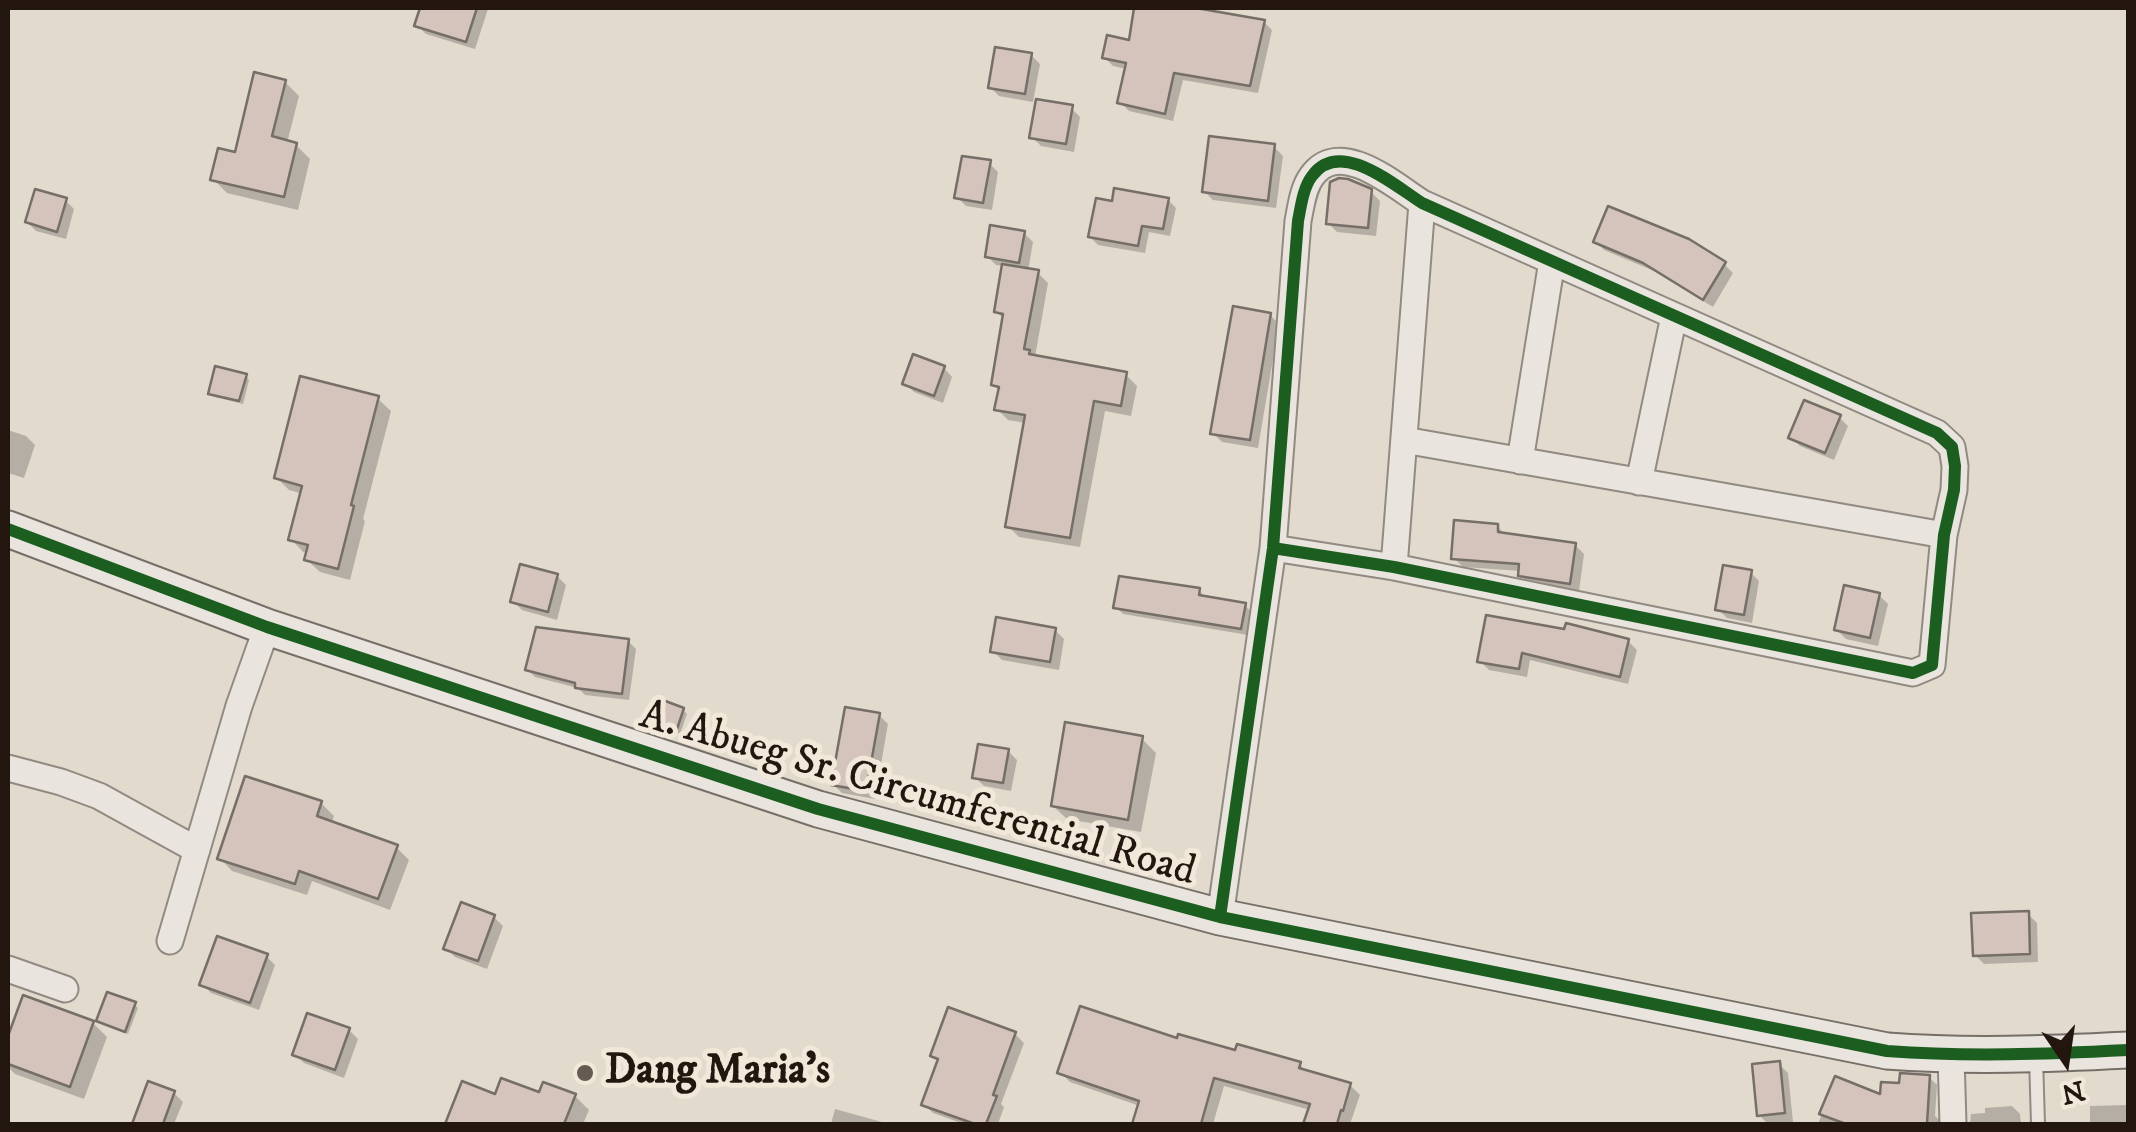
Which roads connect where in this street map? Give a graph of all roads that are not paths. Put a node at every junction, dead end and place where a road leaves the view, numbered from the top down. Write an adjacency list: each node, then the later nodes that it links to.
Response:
1 (1422, 204): 2 (street); 4 (street); 9 (street)
2 (1552, 261): 3 (street); 5 (street)
3 (1674, 316): 6 (street); 8 (street)
4 (1404, 440): 5 (street); 10 (street)
5 (1520, 461): 6 (street)
6 (1640, 482): 8 (street)
7 (8, 529): 11 (street, A. Abueg Sr. Circumferential Road)
8 (1944, 535): 10 (street)
9 (1273, 548): 10 (street); 14 (street)
10 (1394, 567)
11 (267, 627): 13 (street); 14 (street, A. Abueg Sr. Circumferential Road)
12 (8, 768): 13 (street)
13 (197, 850): 15 (street)
14 (1220, 917): 20 (street, A. Abueg Sr. Circumferential Road)
15 (170, 941)
16 (8, 968): 17 (street)
17 (65, 989)
18 (2128, 1050): 19 (street, A. Abueg Sr. Circumferential Road)
19 (2036, 1055): 20 (street, A. Abueg Sr. Circumferential Road); 22 (lane)
20 (1952, 1056): 21 (street)
21 (1953, 1124)
22 (2038, 1124)

